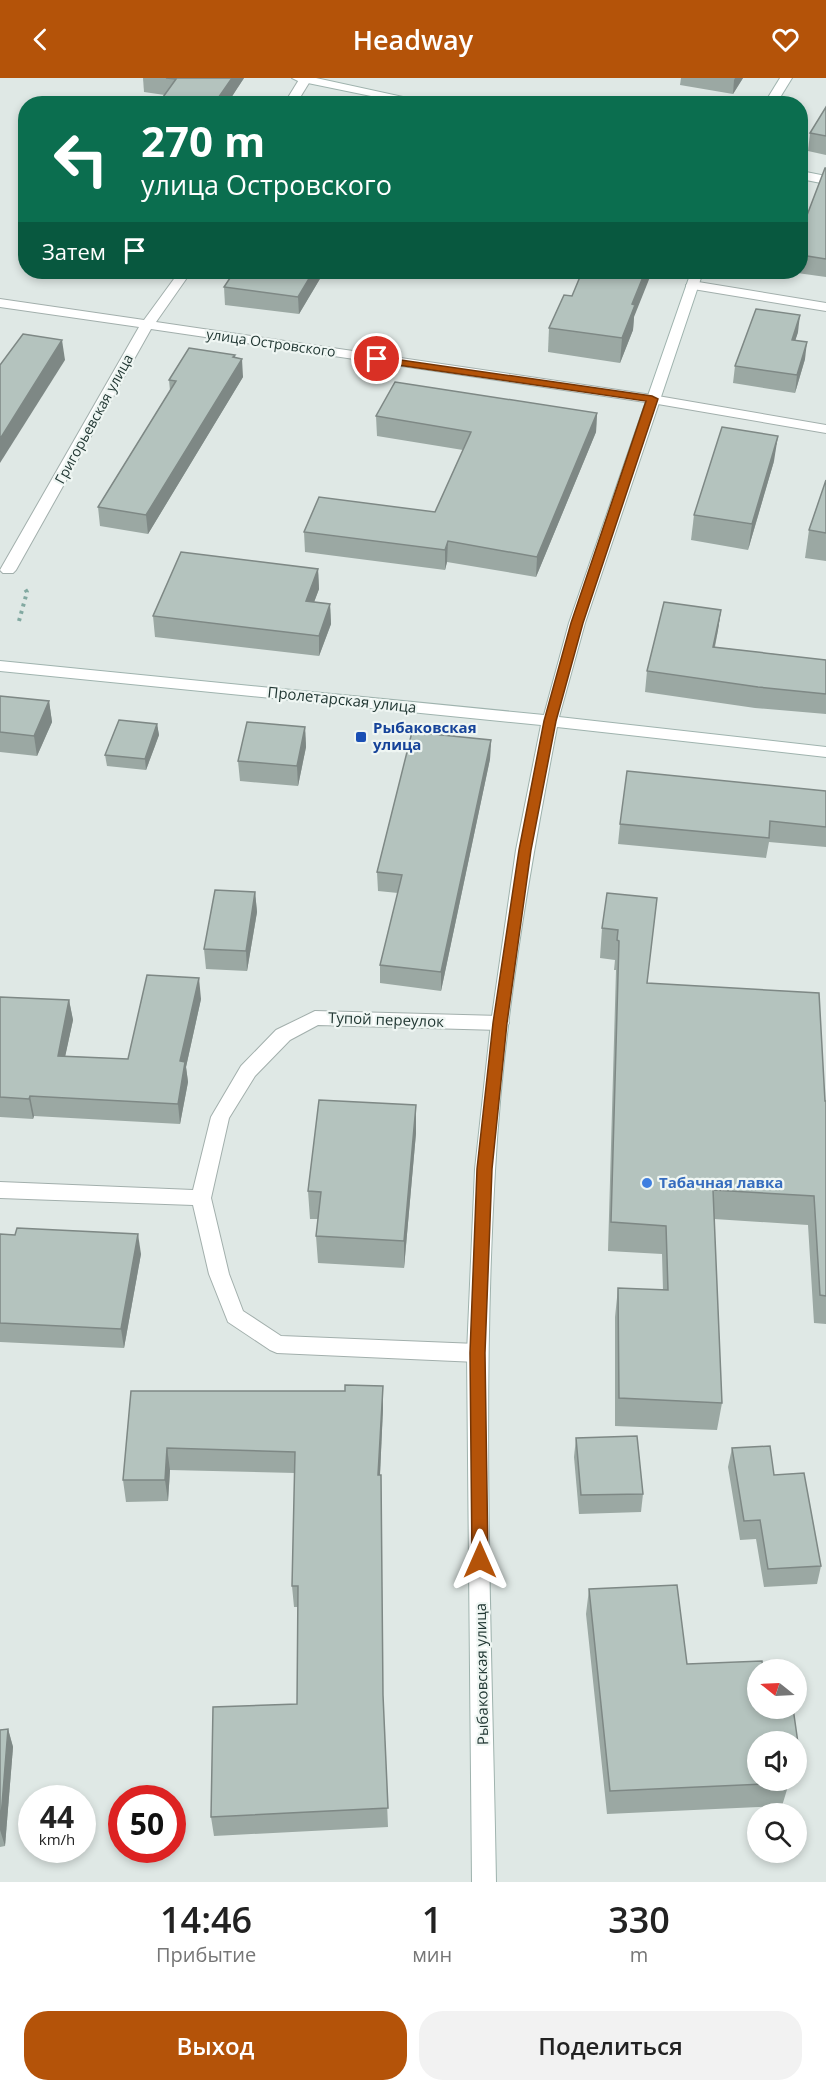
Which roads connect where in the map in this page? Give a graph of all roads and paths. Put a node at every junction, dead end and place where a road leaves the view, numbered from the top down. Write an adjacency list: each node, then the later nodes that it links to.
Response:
1 (303, 78): 3 (main road); 4 (main road)
2 (786, 78): 5 (main road)
3 (294, 96)
4 (391, 96)
5 (775, 96)
6 (808, 176): 7 (main road)
7 (826, 180)
8 (180, 279): 13 (main road, Григорьевская улица)
9 (694, 279): 14 (main road, Рыбаковская улица)
10 (699, 279): 12 (main road)
11 (0, 303): 13 (main road, улица Островского)
12 (826, 307)
13 (147, 325): 14 (main road, улица Островского); 16 (main road, Григорьевская улица)
14 (652, 399): 15 (main road, улица Островского); 18 (main road, Рыбаковская улица)
15 (826, 429)
16 (9, 570)
17 (0, 666): 18 (main road, Пролетарская улица)
18 (550, 721): 19 (main road, Пролетарская улица); 20 (main road, Рыбаковская улица)
19 (826, 752)
20 (500, 1023): 22 (main road, Тупой переулок); 23 (main road, Рыбаковская улица)
21 (0, 1190): 22 (main road)
22 (201, 1198): 23 (main road, Тупой переулок)
23 (477, 1353): 24 (main road, Рыбаковская улица)
24 (484, 1882)

